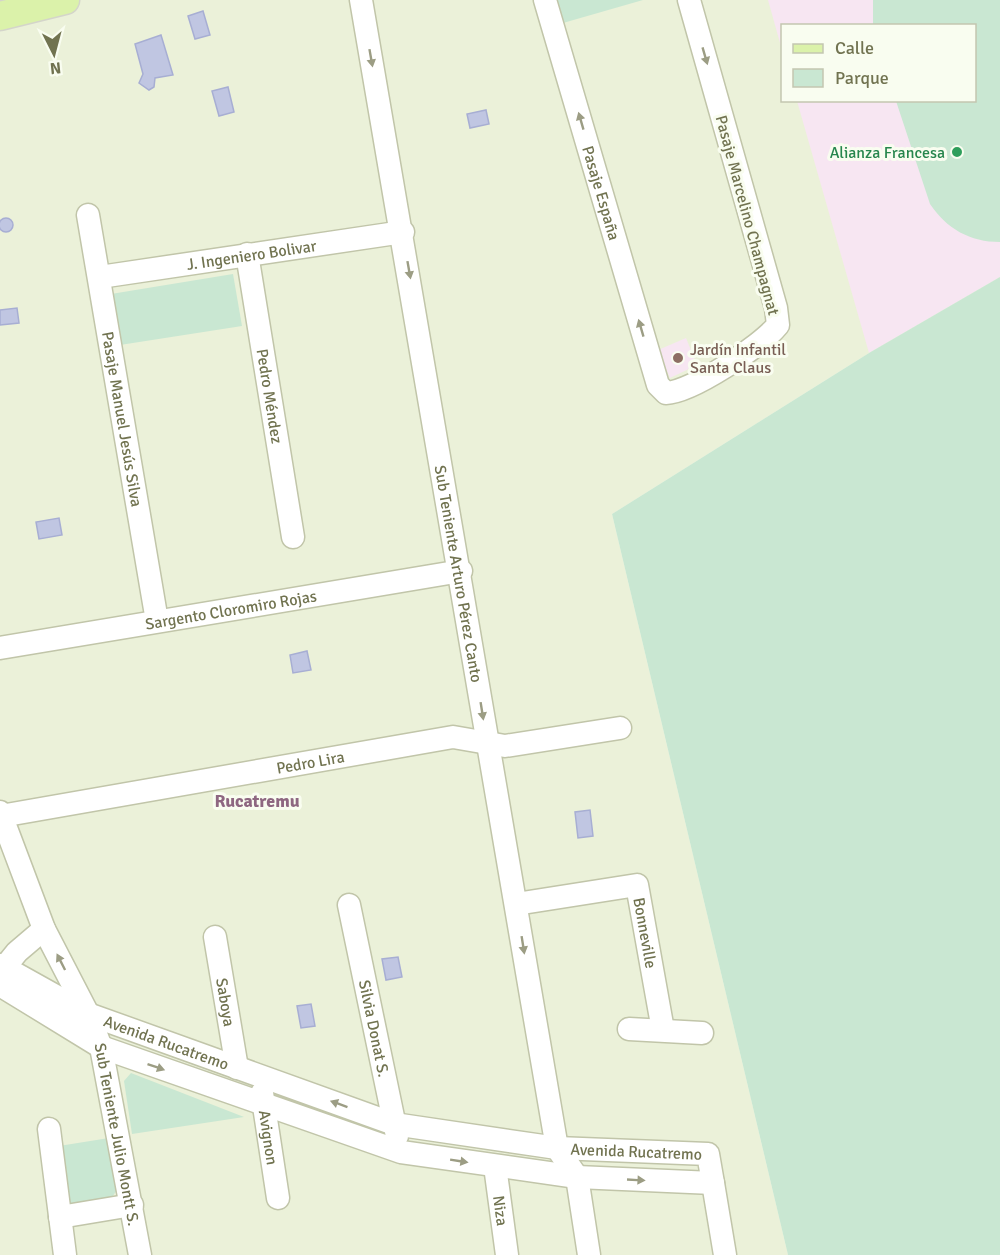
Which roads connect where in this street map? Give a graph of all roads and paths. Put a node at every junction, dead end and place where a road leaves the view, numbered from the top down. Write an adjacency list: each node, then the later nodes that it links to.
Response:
1 (65, 0): 5 (main road)
2 (361, 0): 7 (street, Sub Teniente Arturo Pérez Canto, one-way to 7)
3 (545, 0): 10 (street, Pasaje España, one-way to 3)
4 (689, 0): 10 (street, Pasaje Marcelino Champagnat, one-way to 10)
5 (12, 9)
6 (88, 215): 9 (street, Pasaje Manuel Jesús Silva)
7 (403, 232): 8 (street, J. Ingeniero Bolivar); 12 (street, Sub Teniente Arturo Pérez Canto, one-way to 12)
8 (247, 254): 9 (street, J. Ingeniero Bolivar); 11 (street, Pedro Méndez)
9 (100, 277): 13 (street, Pasaje Manuel Jesús Silva)
10 (658, 385)
11 (292, 537)
12 (460, 572): 13 (street, Sargento Cloromiro Rojas); 16 (street, Sub Teniente Arturo Pérez Canto, one-way to 16)
13 (157, 621): 14 (street, Sargento Cloromiro Rojas)
14 (0, 648)
15 (620, 728): 16 (street, Pedro Lira)
16 (487, 744): 17 (street, Pedro Lira); 18 (street, Sub Teniente Arturo Pérez Canto)
17 (0, 814): 20 (street, Sub Teniente Julio Montt S.)
18 (516, 904): 25 (street, Bonneville); 33 (street, Sub Teniente Arturo Pérez Canto, one-way to 33)
19 (349, 905): 31 (street, Silvia Donat S.)
20 (44, 929): 22 (street); 23 (street, Sub Teniente Julio Montt S., one-way to 20)
21 (215, 937): 28 (street, Saboya)
22 (2, 973): 23 (street, Avenida Rucatremo); 27 (street, Avenida Rucatremo)
23 (88, 1014): 27 (street, Sub Teniente Julio Montt S.); 28 (street, Avenida Rucatremo)
24 (628, 1029): 25 (street)
25 (663, 1030): 26 (street)
26 (702, 1033)
27 (100, 1047): 30 (street, Avenida Rucatremo, one-way to 30); 39 (street, Sub Teniente Julio Montt S.)
28 (237, 1068): 29 (street, Avenida Rucatremo)
29 (262, 1077): 30 (street, Avignon); 31 (street, Avenida Rucatremo, one-way to 29)
30 (262, 1104): 34 (street, Avenida Rucatremo); 38 (street, Avignon)
31 (394, 1124): 33 (street, Avenida Rucatremo); 34 (street, Silvia Donat S.)
32 (49, 1129): 40 (street)
33 (556, 1148): 36 (street); 37 (street, Avenida Rucatremo)
34 (401, 1152): 35 (street, Avenida Rucatremo, one-way to 35)
35 (495, 1166): 36 (street, Avenida Rucatremo); 43 (street, Niza)
36 (577, 1177): 37 (street, Avenida Rucatremo, one-way to 37); 44 (street)
37 (713, 1183): 45 (street)
38 (278, 1198)
39 (132, 1205): 40 (street); 42 (street, Sub Teniente Julio Montt S.)
40 (60, 1217): 41 (street)
41 (65, 1255)
42 (140, 1255)
43 (507, 1255)
44 (590, 1255)
45 (725, 1255)

